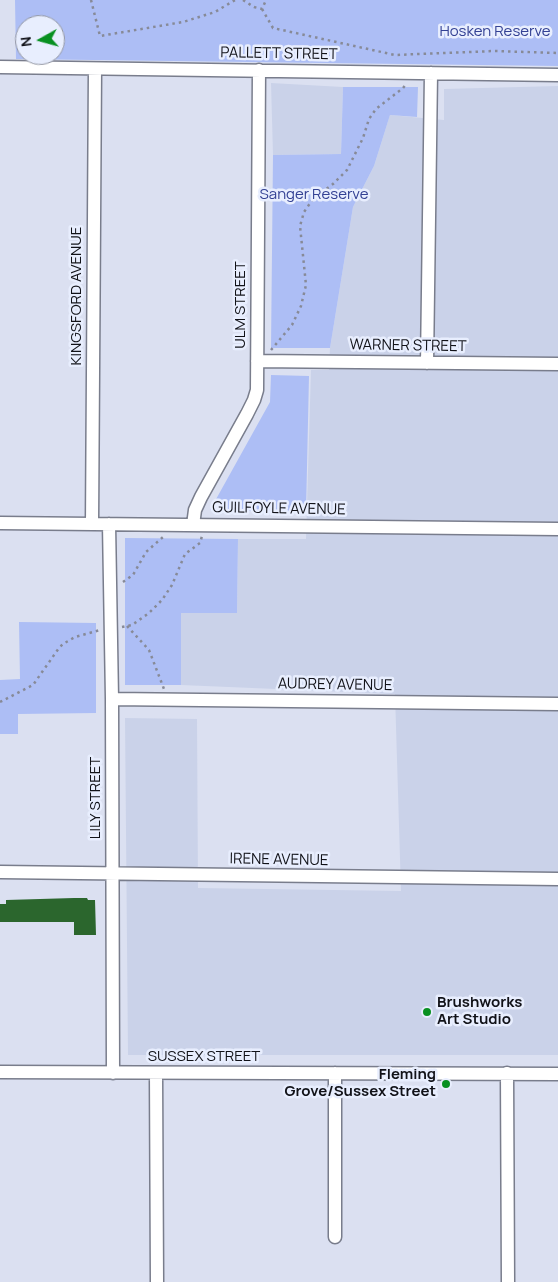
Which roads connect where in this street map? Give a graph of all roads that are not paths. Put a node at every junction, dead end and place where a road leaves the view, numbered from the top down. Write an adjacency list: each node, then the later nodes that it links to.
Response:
1 (0, 67): 2 (street, PALLETT STREET)
2 (95, 69): 3 (street, PALLETT STREET); 10 (street, KINGSFORD AVENUE)
3 (259, 70): 4 (street, PALLETT STREET); 6 (street, ULM STREET)
4 (432, 73): 5 (street, PALLETT STREET); 7 (street)
5 (558, 74)
6 (264, 361): 7 (street, WARNER STREET); 12 (street, ULM STREET)
7 (427, 363): 8 (street, WARNER STREET)
8 (558, 364)
9 (0, 523): 10 (street, GUILFOYLE AVENUE)
10 (92, 524): 11 (street, GUILFOYLE AVENUE)
11 (109, 524): 12 (street, GUILFOYLE AVENUE); 14 (street, LILY STREET)
12 (198, 525): 13 (street, GUILFOYLE AVENUE)
13 (558, 529)
14 (112, 699): 15 (street, AUDREY AVENUE); 17 (street, LILY STREET)
15 (558, 704)
16 (0, 872): 17 (street, IRENE AVENUE)
17 (112, 874): 18 (street, IRENE AVENUE); 20 (street, LILY STREET)
18 (558, 879)
19 (0, 1072): 20 (street, SUSSEX STREET)
20 (113, 1073): 21 (street, SUSSEX STREET)
21 (156, 1073): 23 (street, SUSSEX STREET); 26 (street)
22 (507, 1073): 23 (street, SUSSEX STREET); 24 (street, SUSSEX STREET); 27 (street)
23 (335, 1074): 25 (street)
24 (558, 1074)
25 (336, 1237)
26 (157, 1282)
27 (508, 1282)

